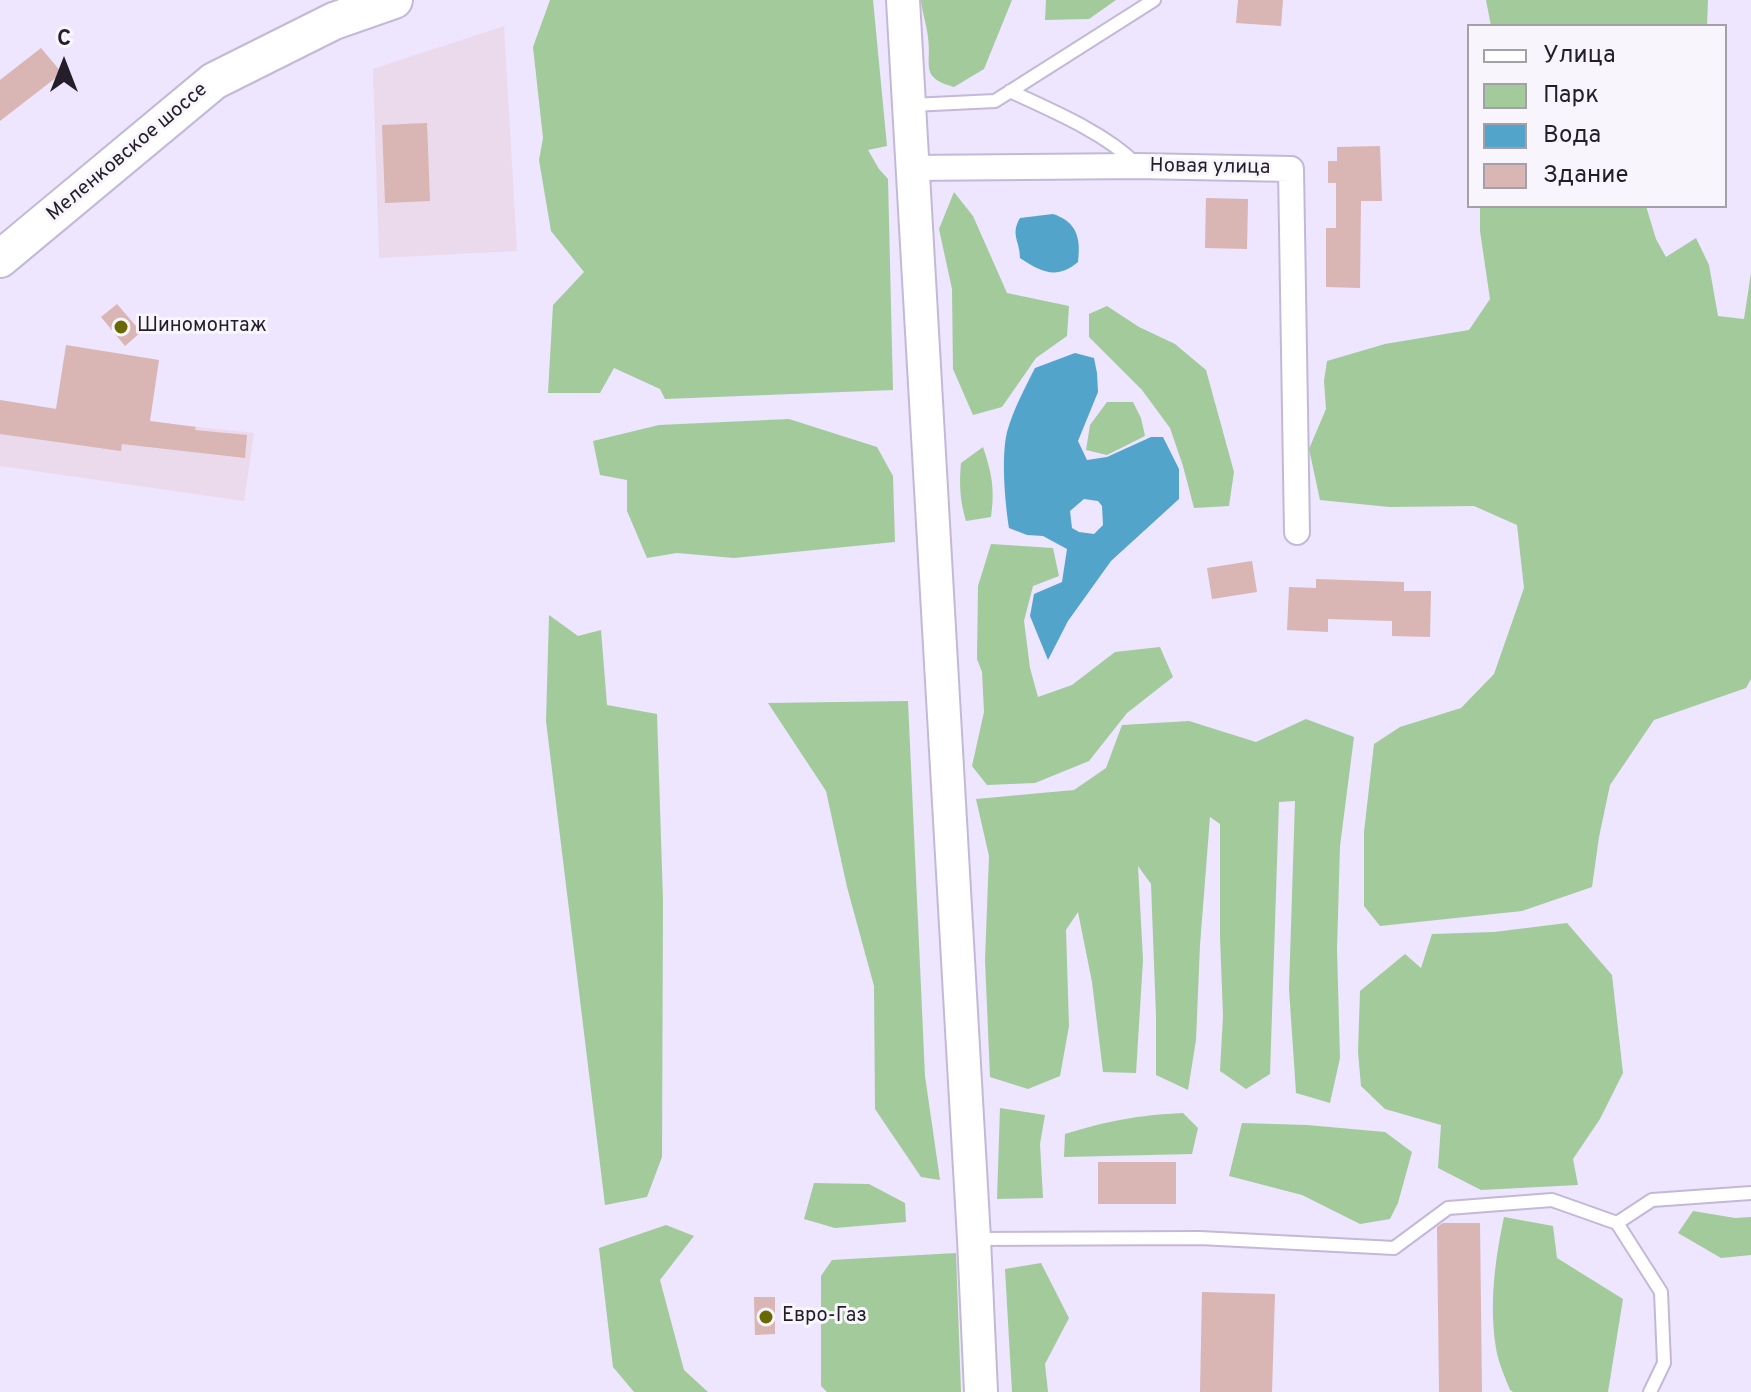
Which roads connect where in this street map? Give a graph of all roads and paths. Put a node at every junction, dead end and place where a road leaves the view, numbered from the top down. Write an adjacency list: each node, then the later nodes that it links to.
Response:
1 (394, 0): 8 (main road, Меленковское шоссе)
2 (903, 0): 5 (street)
3 (1154, 0): 4 (lane)
4 (1010, 91): 5 (lane); 6 (lane)
5 (909, 105): 7 (street)
6 (1138, 166): 7 (street, Новая улица); 9 (street, Новая улица)
7 (911, 168): 12 (street)
8 (0, 259)
9 (1297, 532)
10 (1751, 1193): 11 (lane)
11 (1617, 1223): 12 (lane); 14 (lane)
12 (974, 1239): 13 (street)
13 (981, 1392)
14 (1650, 1392)

